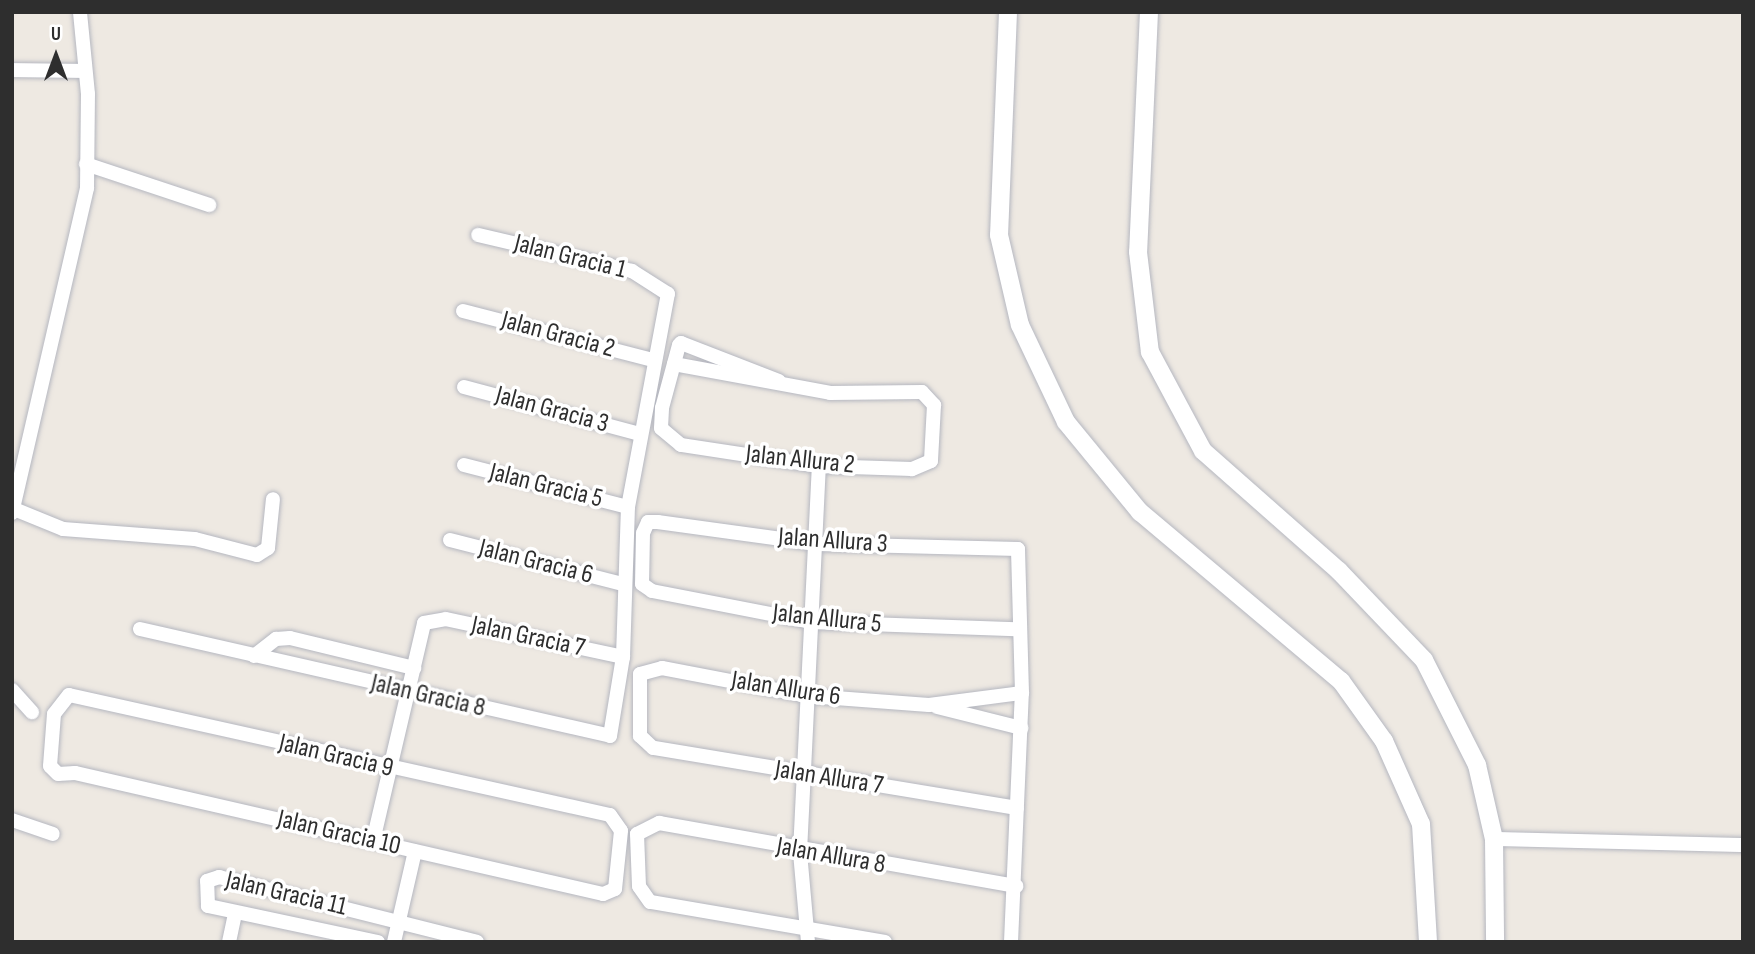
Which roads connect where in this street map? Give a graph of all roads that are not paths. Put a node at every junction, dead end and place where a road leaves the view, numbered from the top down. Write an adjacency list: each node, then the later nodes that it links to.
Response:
1 (80, 12): 5 (street)
2 (1009, 12): 60 (street)
3 (1149, 12): 44 (street)
4 (12, 70): 5 (street)
5 (82, 71): 6 (street)
6 (86, 164): 7 (street); 19 (street)
7 (209, 205)
8 (478, 235): 10 (street, Jalan Gracia 1)
9 (463, 311): 10 (street, Jalan Gracia 2)
10 (653, 360): 14 (street)
11 (674, 364): 12 (street); 12 (street); 16 (street, Jalan Allura 2)
12 (779, 381): 16 (street, Jalan Allura 2)
13 (464, 387): 14 (street, Jalan Gracia 3)
14 (639, 434): 18 (street)
15 (464, 465): 18 (street, Jalan Gracia 5)
16 (819, 466): 21 (street)
17 (273, 499): 19 (street)
18 (628, 507): 22 (street)
19 (13, 511)
20 (450, 540): 22 (street, Jalan Gracia 6)
21 (818, 544): 23 (street, Jalan Allura 3); 24 (street); 26 (street, Jalan Allura 3)
22 (622, 584): 28 (street)
23 (642, 584): 24 (street, Jalan Allura 5)
24 (811, 622): 26 (street, Jalan Allura 5); 34 (street)
25 (140, 629): 27 (street, Jalan Gracia 8)
26 (1016, 629): 32 (street)
27 (254, 656): 29 (street, Jalan Gracia 8); 31 (street, Jalan Gracia 8)
28 (623, 657): 29 (street, Jalan Gracia 7); 31 (street, Jalan Gracia 8)
29 (414, 668): 31 (street)
30 (12, 690): 36 (street)
31 (408, 691): 39 (street)
32 (1022, 693): 35 (street, Jalan Allura 6); 37 (street)
33 (69, 695): 39 (street, Jalan Gracia 9); 45 (street, Jalan Gracia 10)
34 (809, 696): 35 (street, Jalan Allura 6); 38 (street, Jalan Allura 6); 40 (street)
35 (929, 705): 37 (street, Jalan Allura 6)
36 (32, 712)
37 (1020, 727): 41 (street)
38 (642, 743): 40 (street, Jalan Allura 7)
39 (390, 769): 45 (street); 50 (street, Jalan Gracia 9)
40 (803, 775): 41 (street, Jalan Allura 7); 48 (street)
41 (1017, 808): 49 (street)
42 (12, 820): 43 (street)
43 (53, 834)
44 (1494, 839): 46 (street); 61 (street)
45 (373, 841): 47 (street, Jalan Gracia 10)
46 (1743, 845)
47 (415, 851): 50 (street, Jalan Gracia 10); 52 (street)
48 (800, 852): 49 (street, Jalan Allura 8); 53 (street); 53 (street, Jalan Allura 8)
49 (1016, 886): 59 (street)
50 (603, 894)
51 (235, 912): 52 (street, Jalan Gracia 11); 54 (street); 55 (street, Jalan Gracia 11)
52 (399, 921): 56 (street); 57 (street, Jalan Gracia 11)
53 (808, 936): 58 (street)
54 (229, 942)
55 (378, 942)
56 (394, 942)
57 (477, 942)
58 (884, 942)
59 (1011, 942)
60 (1428, 942)
61 (1495, 942)

